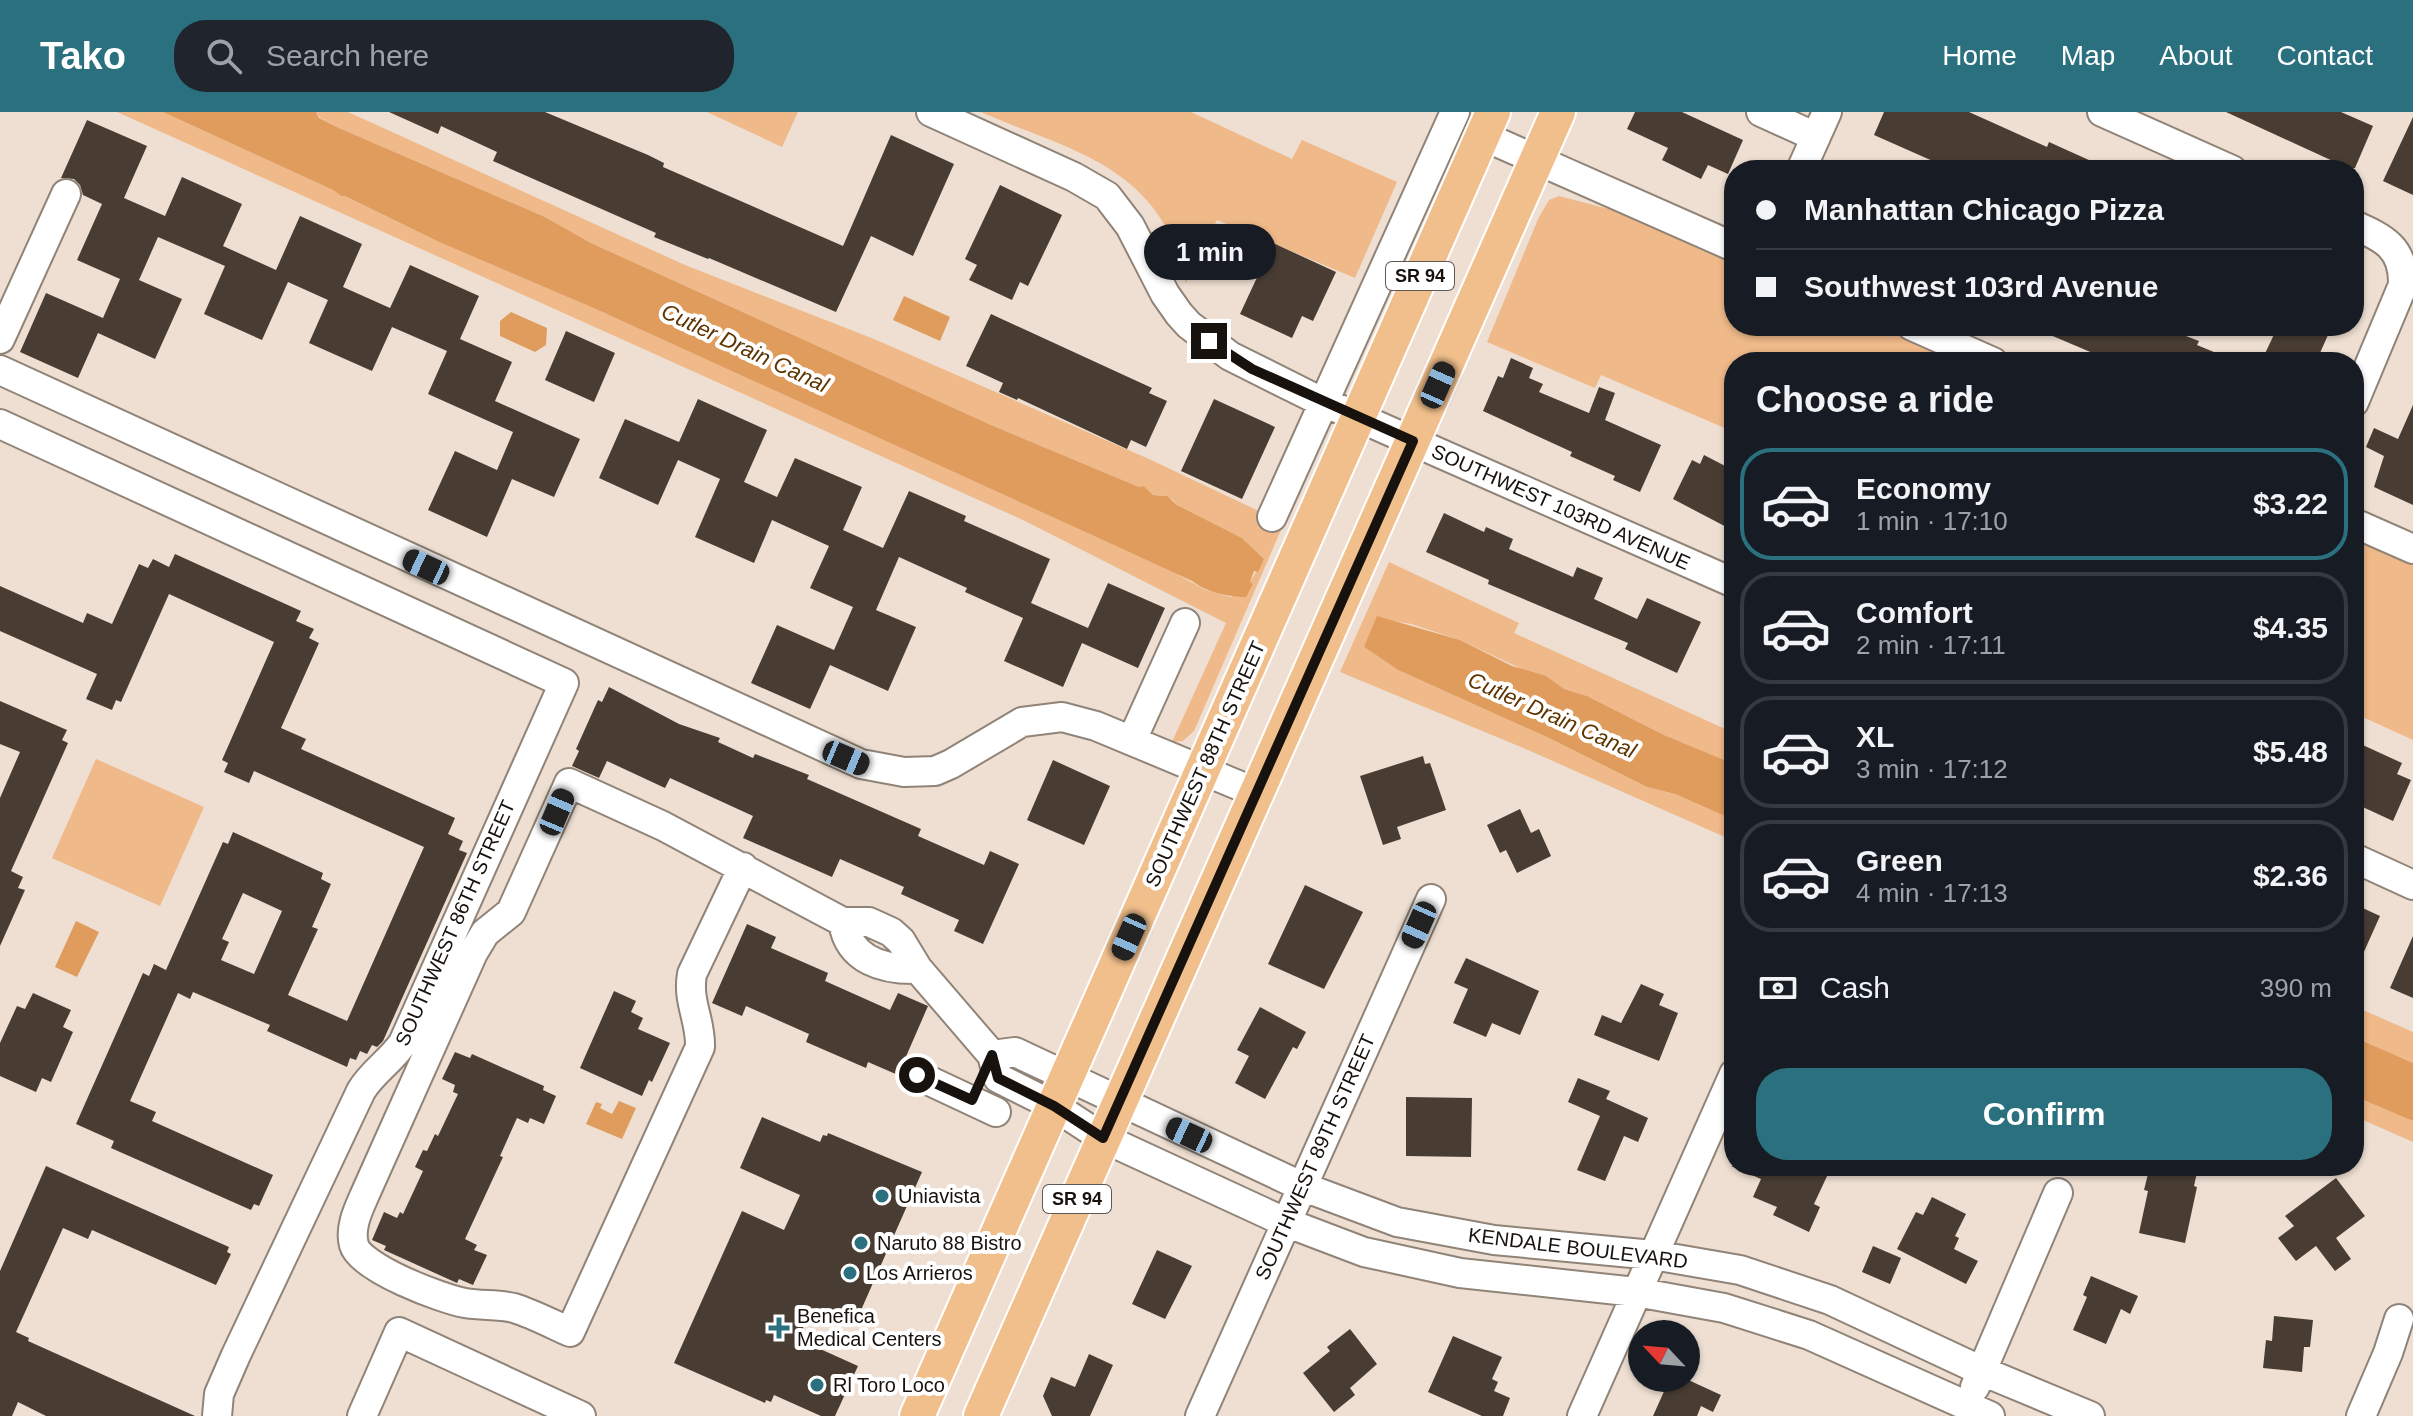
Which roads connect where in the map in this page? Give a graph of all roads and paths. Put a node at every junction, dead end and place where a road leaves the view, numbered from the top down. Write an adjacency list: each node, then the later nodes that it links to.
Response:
1 (931, 112): 19 (street, SOUTHWEST 103RD AVENUE)
2 (1455, 112): 19 (street)
3 (1558, 112): 8 (main road, SR 94)
4 (1761, 112): 7 (street)
5 (2102, 112): 10 (street)
6 (1488, 124): 8 (street); 20 (main road, SOUTHWEST 88TH STREET / SR 94)
7 (1822, 124): 9 (street)
8 (1537, 159): 13 (street); 22 (main road, SR 94)
9 (1806, 160)
10 (2210, 160)
11 (66, 194): 15 (street)
12 (2364, 229): 18 (street)
13 (1724, 243)
14 (1934, 336): 16 (street)
15 (0, 339)
16 (1970, 352)
17 (0, 370): 28 (street)
18 (2364, 378)
19 (1326, 403): 20 (street, SOUTHWEST 103RD AVENUE); 23 (street)
20 (1358, 417): 22 (street, SOUTHWEST 103RD AVENUE); 29 (main road, SOUTHWEST 88TH STREET / SR 94)
21 (0, 424): 49 (street, SOUTHWEST 86TH STREET)
22 (1413, 441): 26 (street, SOUTHWEST 103RD AVENUE); 30 (main road, SR 94)
23 (1272, 517)
24 (2364, 527): 25 (street)
25 (2413, 549)
26 (1724, 579)
27 (1185, 623): 28 (street)
28 (1132, 740): 29 (street)
29 (1203, 769): 30 (street); 37 (main road, SOUTHWEST 88TH STREET / SR 94)
30 (1257, 793): 39 (main road, SR 94)
31 (2364, 863): 33 (street)
32 (743, 867): 32 (street); 35 (street)
33 (2413, 885)
34 (1431, 899): 41 (street, SOUTHWEST 89TH STREET)
35 (992, 1055): 36 (street); 37 (street)
36 (917, 1075)
37 (1061, 1091): 39 (street, KENDALE BOULEVARD); 40 (street, KENDALE BOULEVARD); 52 (main road, SOUTHWEST 88TH STREET / SR 94)
38 (1724, 1096): 44 (street)
39 (1120, 1103): 40 (main road, SR 94); 41 (street, KENDALE BOULEVARD)
40 (1103, 1138): 43 (street, KENDALE BOULEVARD); 53 (main road, SR 94)
41 (1301, 1186): 43 (street, SOUTHWEST 89TH STREET); 44 (street, KENDALE BOULEVARD)
42 (2058, 1193): 47 (street)
43 (1285, 1222): 45 (street, KENDALE BOULEVARD); 54 (street, SOUTHWEST 89TH STREET)
44 (1653, 1255): 45 (street); 47 (street, KENDALE BOULEVARD)
45 (1636, 1292): 48 (street, KENDALE BOULEVARD); 55 (street)
46 (2399, 1319): 57 (street)
47 (1982, 1371): 48 (street); 56 (street, KENDALE BOULEVARD)
48 (1973, 1412)
49 (217, 1416)
50 (362, 1416): 51 (street)
51 (581, 1416)
52 (917, 1416)
53 (981, 1416)
54 (1200, 1416)
55 (1582, 1416)
56 (2090, 1416)
57 (2361, 1416)

